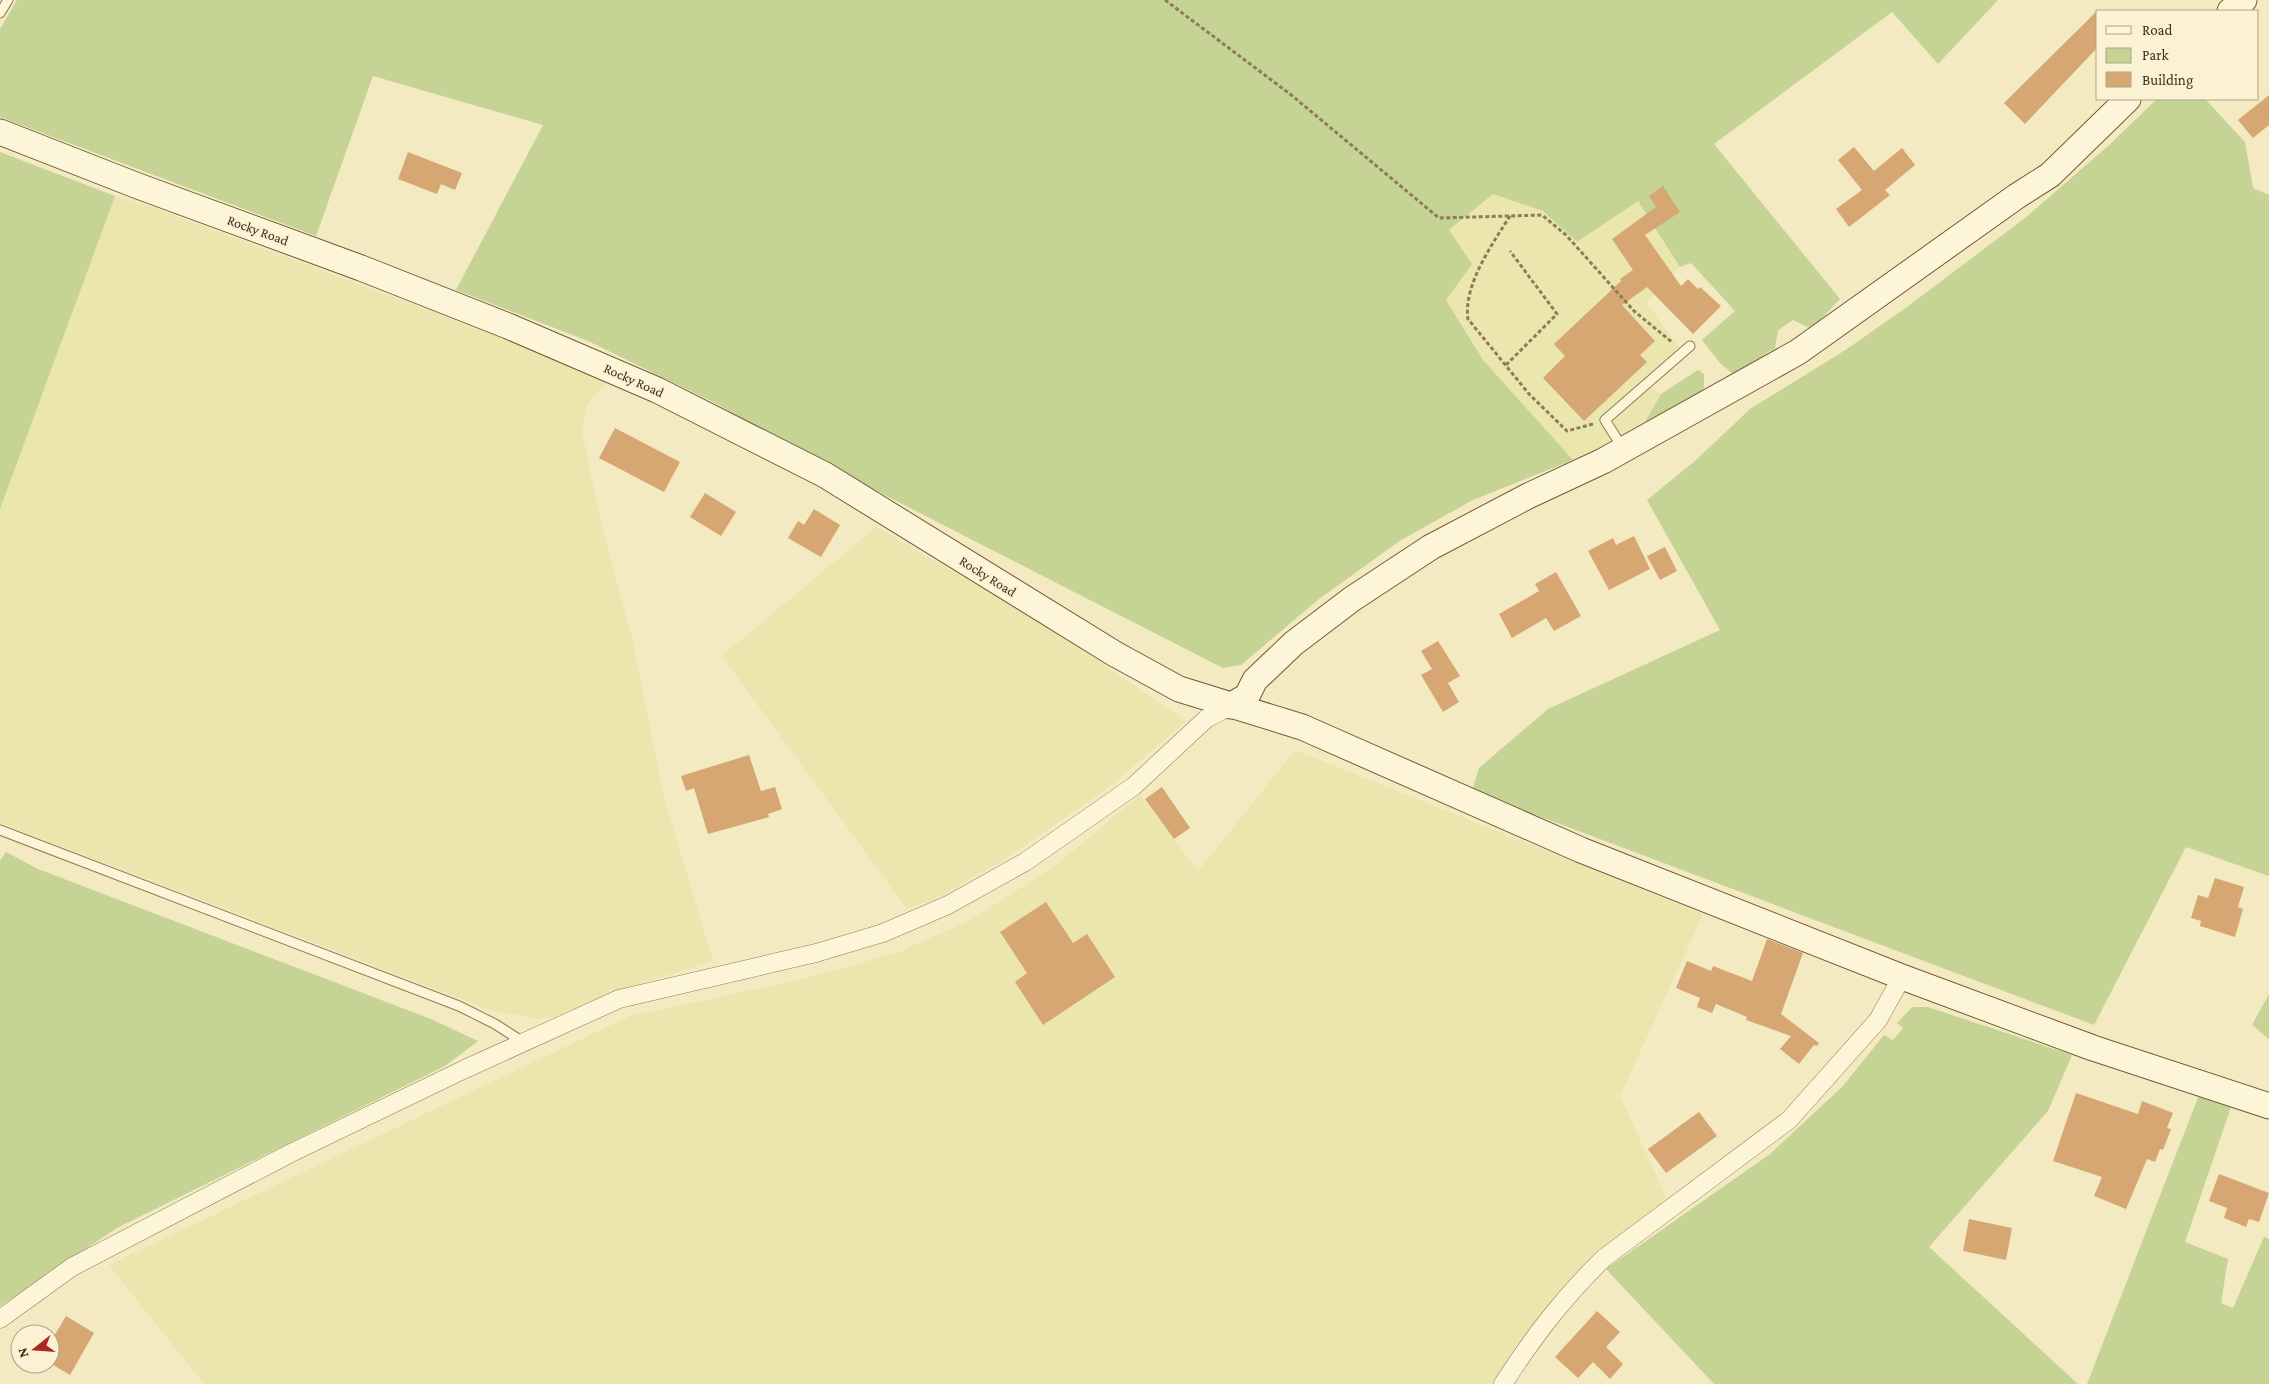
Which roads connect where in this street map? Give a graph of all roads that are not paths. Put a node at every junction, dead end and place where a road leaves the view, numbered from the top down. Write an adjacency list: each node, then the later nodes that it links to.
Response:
1 (8, 0): 4 (lane)
2 (2244, 0): 3 (street)
3 (2231, 10)
4 (0, 13)
5 (2127, 100): 8 (street)
6 (0, 132): 9 (street, Rocky Road)
7 (1687, 349): 8 (lane)
8 (1623, 449): 9 (street)
9 (1230, 706): 11 (street, Rocky Road); 12 (street)
10 (0, 830): 12 (lane)
11 (1902, 977): 13 (street, Rocky Road); 15 (street)
12 (524, 1042): 14 (street)
13 (2269, 1106)
14 (0, 1319)
15 (1503, 1384)

